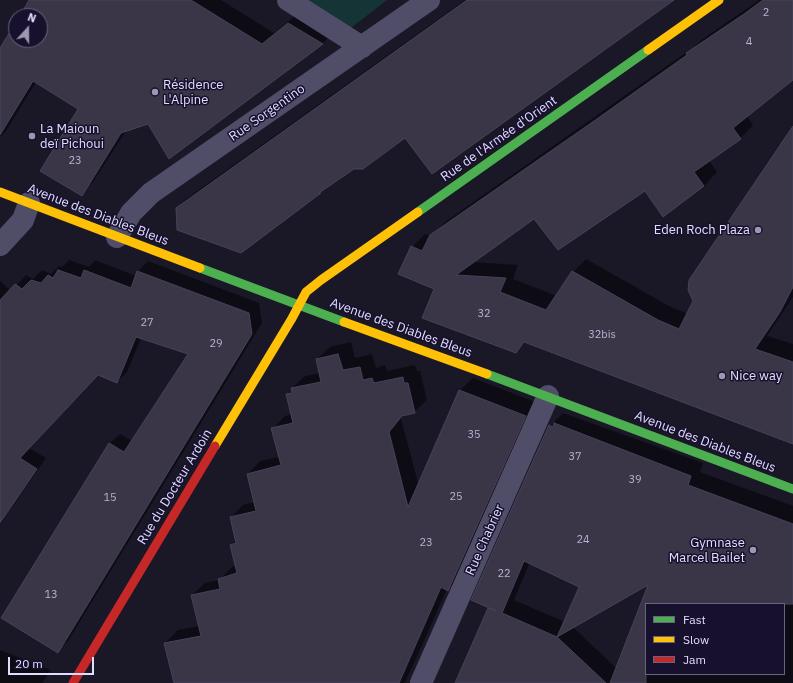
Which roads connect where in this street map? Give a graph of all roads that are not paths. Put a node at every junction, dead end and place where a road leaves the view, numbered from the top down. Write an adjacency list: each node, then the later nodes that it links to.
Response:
1 (288, 0): 4 (street)
2 (429, 0): 4 (street, Rue Sorgentino)
3 (719, 0): 9 (street, Rue de l'Armée d'Orient)
4 (362, 47): 7 (street, Rue Sorgentino)
5 (0, 192): 6 (street, Avenue des Diables Bleus)
6 (30, 203): 7 (street, Avenue des Diables Bleus); 8 (street)
7 (117, 237): 9 (street, Avenue des Diables Bleus)
8 (0, 245)
9 (299, 304): 10 (street, Avenue des Diables Bleus); 12 (street, Rue du Docteur Ardoin)
10 (548, 396): 11 (street, Avenue des Diables Bleus); 13 (street, Rue Chabrier)
11 (793, 489)
12 (73, 683)
13 (421, 683)

